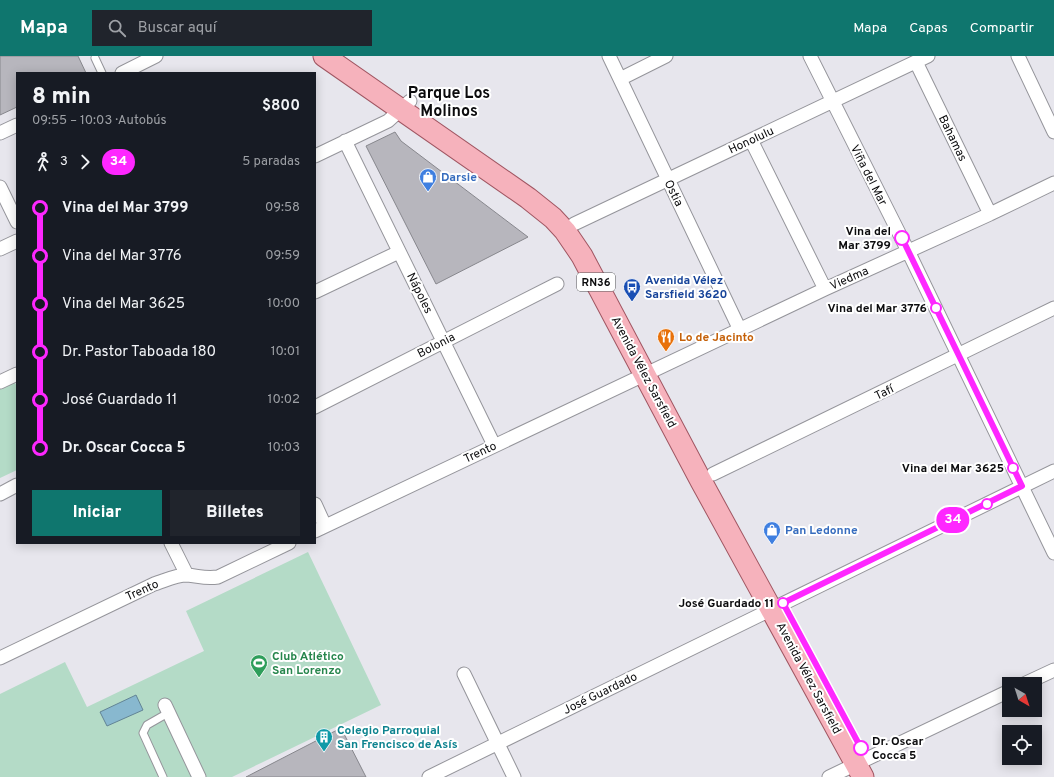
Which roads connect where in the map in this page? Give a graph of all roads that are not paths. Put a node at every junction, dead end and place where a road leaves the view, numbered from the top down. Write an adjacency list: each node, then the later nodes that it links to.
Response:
1 (156, 56): 12 (street)
2 (324, 56): 15 (main road, Avenida Vélez Sarsfield / RN36)
3 (345, 56): 15 (main road, Avenida Vélez Sarsfield / RN36)
4 (609, 56): 13 (street, Ostia)
5 (666, 56): 13 (street)
6 (810, 56): 14 (street, Viña del Mar)
7 (928, 56): 10 (street, Honolulu)
8 (1018, 56): 17 (street)
9 (95, 58): 11 (lane)
10 (916, 62): 14 (street, Honolulu); 25 (street, Bahamas)
11 (102, 72)
12 (124, 72)
13 (620, 79): 22 (street, Ostia)
14 (832, 102): 19 (street, Honolulu); 30 (street, Viña del Mar)
15 (406, 106): 20 (street); 27 (main road, Avenida Vélez Sarsfield / RN36); 39 (main road, Avenida Vélez Sarsfield / RN36)
16 (16, 125): 18 (street)
17 (1054, 132)
18 (0, 133)
19 (751, 140): 22 (street, Honolulu); 33 (street)
20 (345, 142): 21 (street); 31 (street, Nápoles)
21 (316, 156)
22 (667, 179): 27 (street, Honolulu); 36 (street, Ostia)
23 (1054, 183): 25 (street, Viedma)
24 (0, 187): 26 (street)
25 (990, 214): 30 (street, Viedma)
26 (16, 220)
27 (574, 224): 39 (main road, Avenida Vélez Sarsfield / RN36)
28 (16, 241): 29 (street)
29 (0, 249)
30 (908, 251): 33 (street, Viedma); 38 (street, Viña del Mar)
31 (399, 252): 34 (street); 37 (street, Nápoles)
32 (557, 284): 37 (street, Bolonia)
33 (825, 289): 36 (street, Viedma)
34 (316, 292)
35 (1054, 308): 38 (street, Tafí)
36 (740, 330): 39 (street, Viedma)
37 (444, 341): 42 (street, Bolonia); 43 (street, Nápoles)
38 (958, 355): 45 (street, Tafí); 47 (street, Viña del Mar)
39 (650, 372): 43 (street, Trento); 45 (main road, Avenida Vélez Sarsfield / RN36); 55 (main road, Avenida Vélez Sarsfield / RN36)
40 (16, 374): 41 (street)
41 (0, 382)
42 (316, 406)
43 (494, 445): 50 (street, Trento)
44 (1054, 471): 47 (street, José Guardado)
45 (713, 474): 55 (main road, Avenida Vélez Sarsfield / RN36)
46 (16, 485): 48 (street)
47 (1022, 486): 53 (street, Viña del Mar); 55 (street, José Guardado)
48 (1, 492)
49 (316, 509): 50 (street)
50 (320, 528)
51 (172, 544): 54 (street)
52 (287, 544): 54 (street, Trento)
53 (1054, 553)
54 (187, 575): 56 (street, Trento)
55 (777, 606): 62 (street, José Guardado); 63 (main road, Avenida Vélez Sarsfield / RN36)
56 (0, 658)
57 (1054, 670): 59 (street)
58 (464, 674): 62 (street)
59 (1039, 677)
60 (1002, 695): 63 (street)
61 (167, 709): 64 (lane); 65 (street)
62 (498, 743): 66 (street, José Guardado); 67 (street)
63 (862, 766): 68 (street); 69 (main road, Avenida Vélez Sarsfield / RN36)
64 (164, 777)
65 (200, 777)
66 (429, 777)
67 (514, 777)
68 (829, 777)
69 (877, 777)

